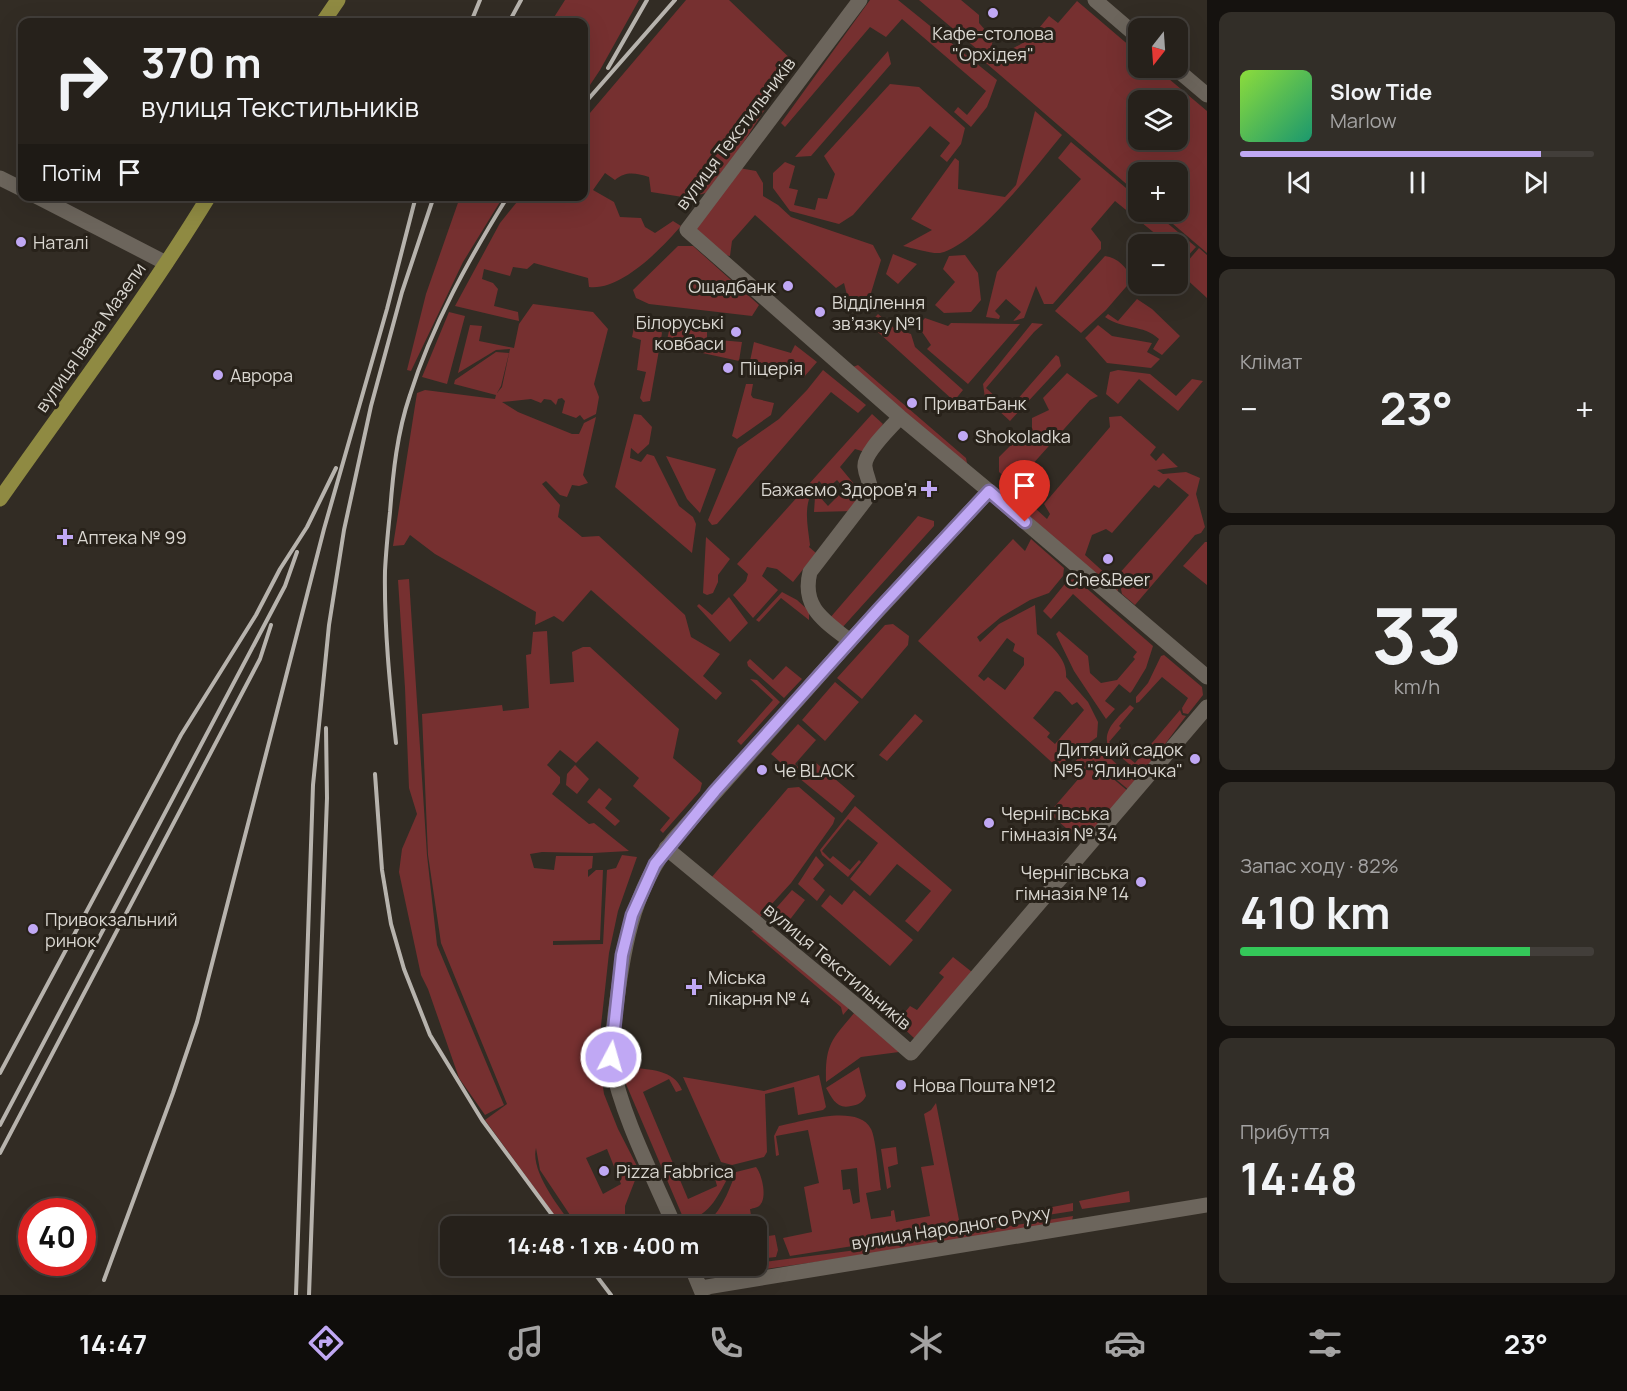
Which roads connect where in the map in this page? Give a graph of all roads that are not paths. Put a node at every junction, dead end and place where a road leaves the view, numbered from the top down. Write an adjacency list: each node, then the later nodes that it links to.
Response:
1 (338, 0): 4 (main road)
2 (860, 0): 13 (street, вулиця Текстильників)
3 (1095, 0): 5 (street)
4 (326, 18)
5 (1128, 28)
6 (1187, 78): 7 (street)
7 (1207, 95)
8 (0, 178): 9 (street)
9 (18, 187)
10 (46, 201): 12 (street)
11 (206, 201): 12 (main road, вулиця Івана Мазепи)
12 (166, 263): 15 (main road, вулиця Івана Мазепи)
13 (900, 417): 14 (street, вулиця Текстильників); 16 (street)
14 (989, 491): 16 (street); 17 (street, вулиця Текстильників)
15 (0, 499)
16 (850, 641): 19 (street)
17 (1207, 677)
18 (1207, 707): 19 (street, вулиця Текстильників)
19 (666, 848): 21 (street)
20 (1207, 1205): 23 (street, вулиця Народного Руху)
21 (670, 1216)
22 (695, 1276): 23 (street)
23 (702, 1292)

